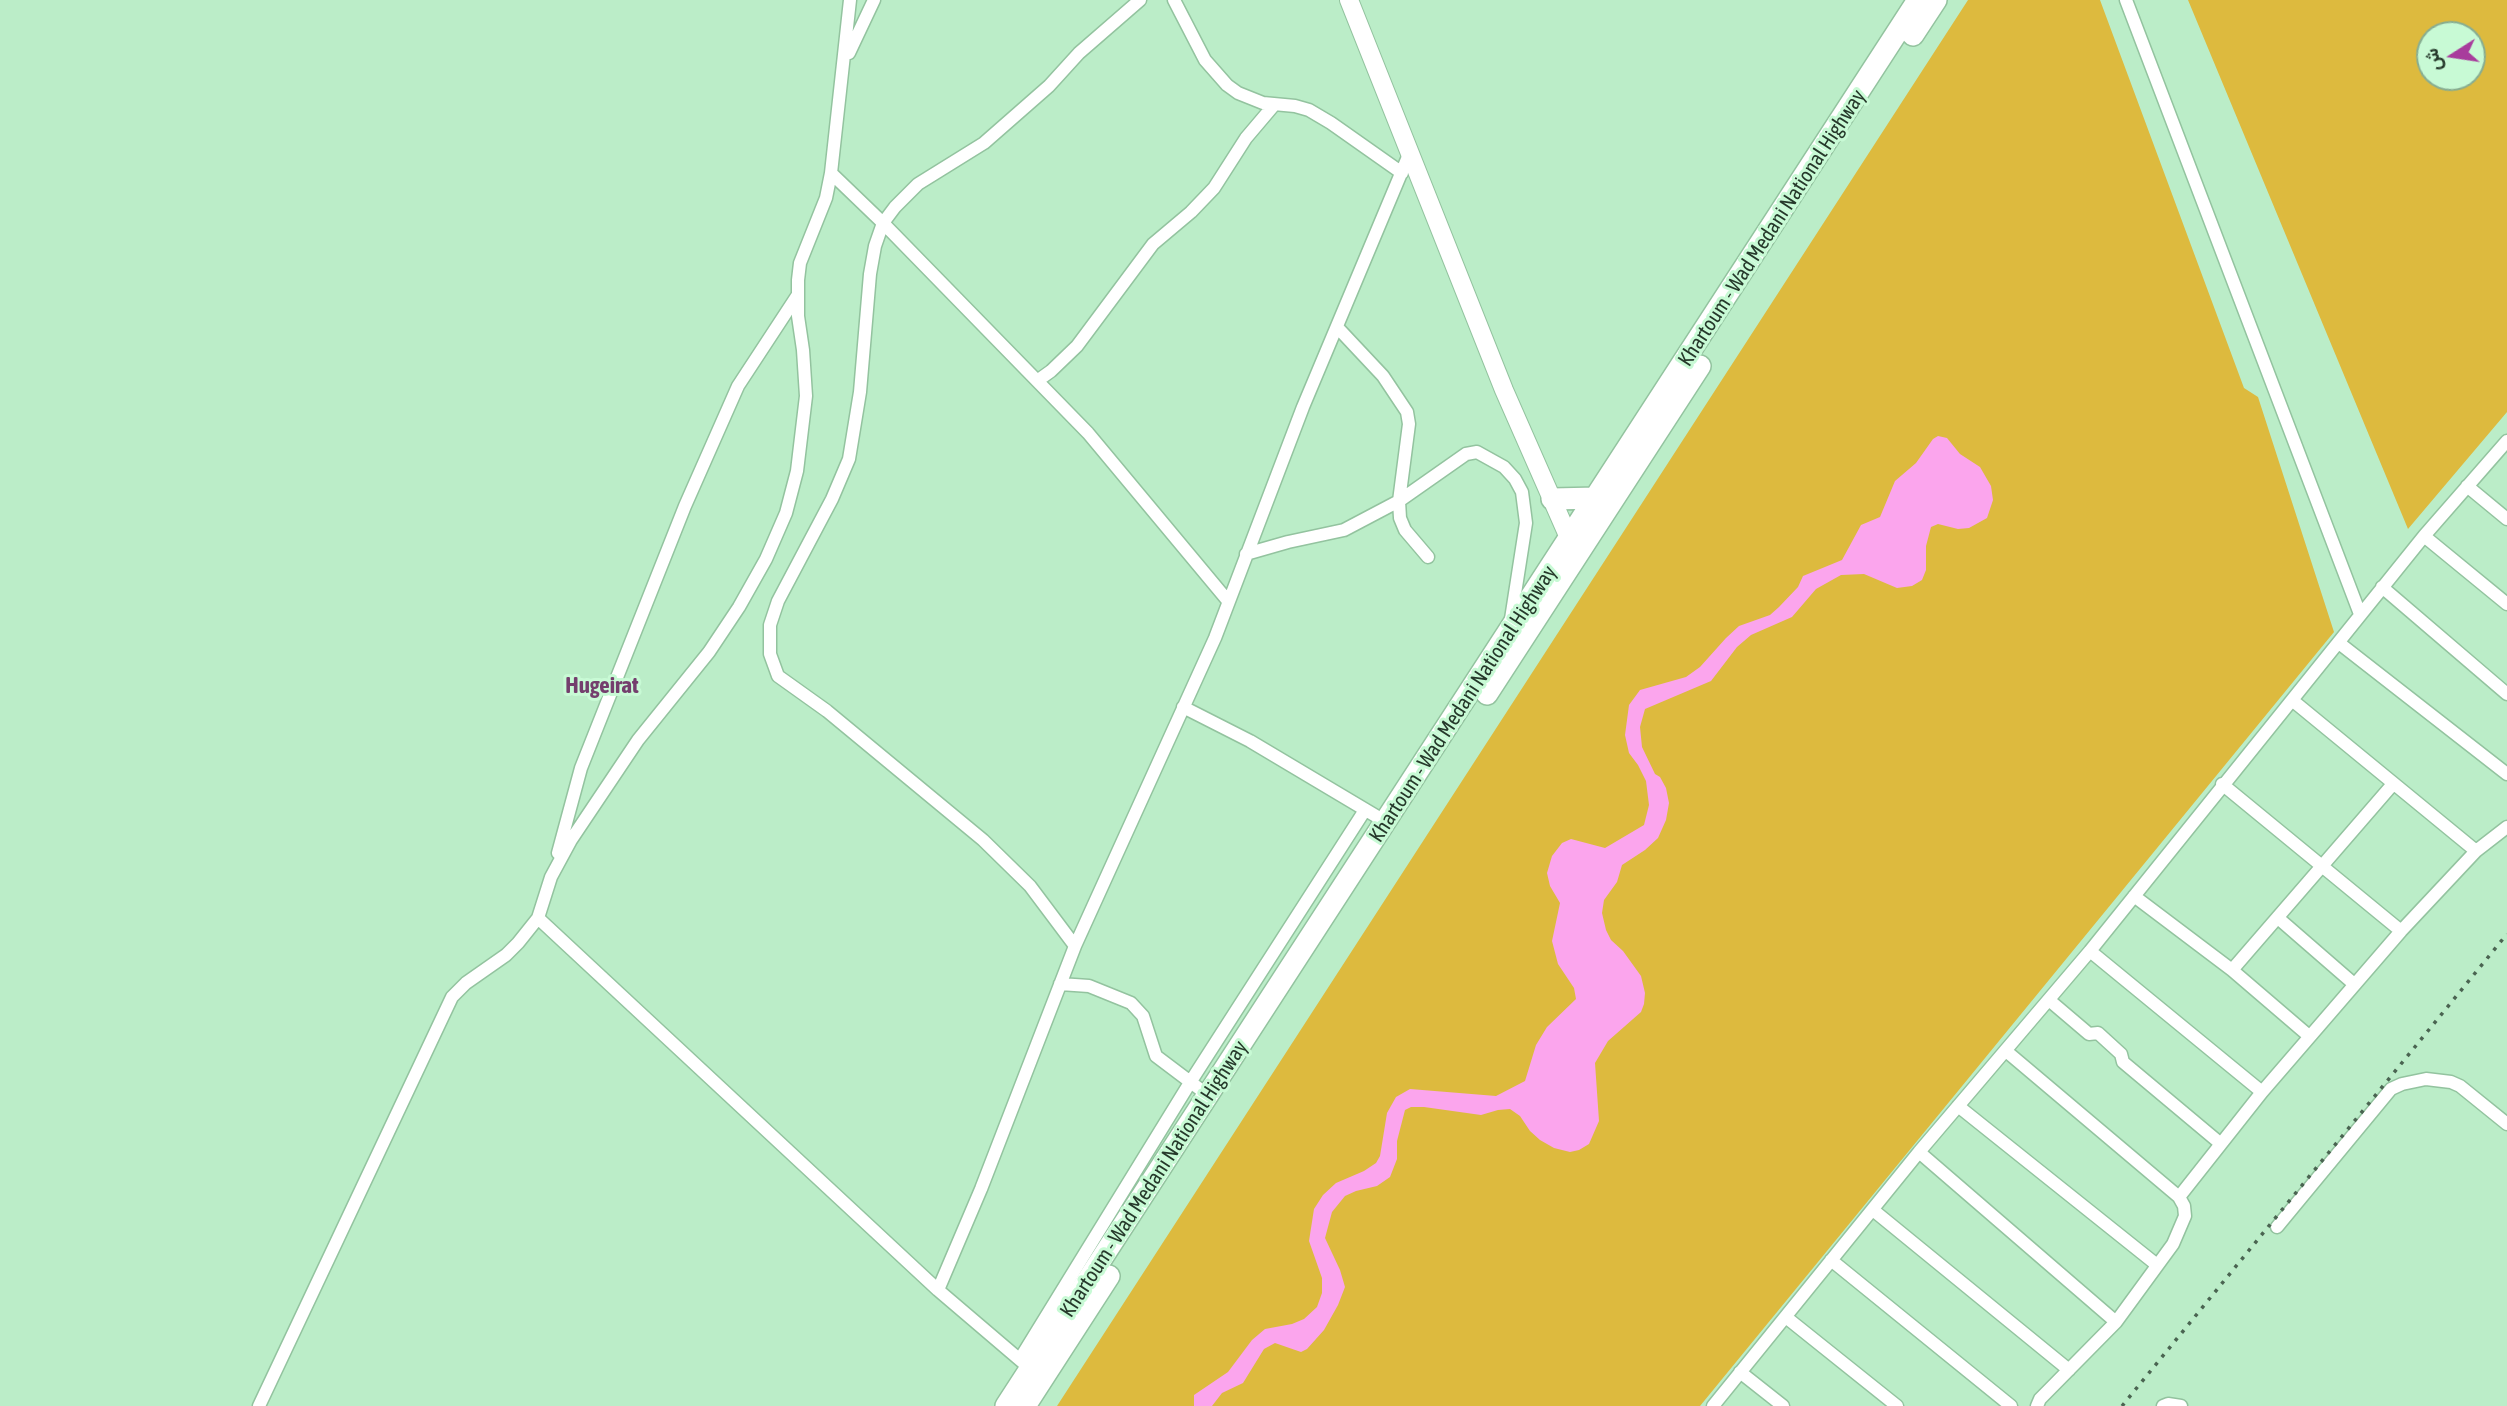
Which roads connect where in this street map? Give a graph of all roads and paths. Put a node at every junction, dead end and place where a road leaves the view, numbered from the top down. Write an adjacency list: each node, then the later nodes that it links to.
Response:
1 (850, 0): 9 (street)
2 (874, 0): 9 (street)
3 (1140, 0): 14 (street)
4 (1174, 0): 10 (street)
5 (1349, 0): 11 (street)
6 (1918, 0): 20 (highway, Khartoum - Wad Medani National Highway)
7 (1936, 0): 25 (highway, Khartoum - Wad Medani National Highway)
8 (2126, 0): 31 (street)
9 (844, 65): 12 (street)
10 (1274, 105): 13 (street); 17 (street)
11 (1410, 152): 13 (street); 21 (street)
12 (831, 173): 14 (street); 15 (street)
13 (1402, 173): 16 (street)
14 (883, 223): 17 (street); 50 (street)
15 (797, 296): 45 (street); 45 (street)
16 (1337, 327): 22 (street); 26 (street)
17 (1037, 380): 29 (street)
18 (2507, 441): 19 (street)
19 (2467, 486): 23 (street); 24 (street)
20 (1597, 498): 21 (highway); 25 (highway, Khartoum - Wad Medani National Highway)
21 (1552, 499): 25 (street)
22 (1399, 501): 26 (street); 27 (street); 32 (street)
23 (2507, 519)
24 (2424, 536): 28 (street); 30 (street)
25 (1573, 547): 32 (highway, Khartoum - Wad Medani National Highway); 73 (highway, Khartoum - Wad Medani National Highway)
26 (1246, 554): 29 (street)
27 (1428, 558)
28 (2382, 587): 31 (street); 34 (street)
29 (1228, 601): 36 (street)
30 (2507, 604)
31 (2360, 614): 33 (street)
32 (1509, 633): 41 (highway, Khartoum - Wad Medani National Highway)
33 (2339, 643): 35 (street); 37 (street)
34 (2507, 694)
35 (2291, 700): 38 (street); 39 (street)
36 (1184, 707): 40 (street); 50 (street)
37 (2507, 774)
38 (2393, 784): 43 (street); 44 (street)
39 (2222, 785): 44 (street); 46 (street)
40 (1365, 810): 41 (street); 58 (street)
41 (1386, 822): 60 (highway, Khartoum - Wad Medani National Highway)
42 (2507, 827): 43 (street)
43 (2476, 852): 49 (street)
44 (2320, 866): 48 (street); 49 (street)
45 (551, 877): 47 (street)
46 (2134, 896): 51 (street); 52 (street)
47 (538, 918): 70 (street); 76 (street)
48 (2278, 918): 52 (street); 54 (street)
49 (2401, 931): 54 (street)
50 (1075, 946): 53 (street)
51 (2090, 951): 55 (street); 59 (street)
52 (2232, 970): 56 (street)
53 (1060, 984): 58 (street); 70 (street)
54 (2354, 984): 56 (street)
55 (2049, 1000): 57 (street); 63 (street)
56 (2309, 1036): 59 (street)
57 (2006, 1051): 61 (street); 65 (street)
58 (1191, 1081): 60 (street); 73 (street)
59 (2262, 1092): 63 (street)
60 (1209, 1096): 73 (highway, Khartoum - Wad Medani National Highway)
61 (1958, 1106): 64 (street); 69 (street)
62 (2507, 1124): 67 (street)
63 (2221, 1144): 65 (street)
64 (1919, 1153): 66 (street); 72 (street)
65 (2179, 1197): 69 (street)
66 (1873, 1210): 68 (street); 74 (street)
67 (2277, 1227)
68 (1831, 1260): 71 (street); 82 (street)
69 (2157, 1265): 72 (street)
70 (938, 1290): 73 (street)
71 (1787, 1318): 75 (street); 81 (street)
72 (2116, 1322): 74 (street)
73 (1031, 1369): 77 (highway, Khartoum - Wad Medani National Highway); 78 (highway, Khartoum - Wad Medani National Highway)
74 (2069, 1370): 83 (street)
75 (1740, 1372): 79 (street); 80 (street)
76 (259, 1406)
77 (1006, 1406)
78 (1025, 1406)
79 (1713, 1406)
80 (1783, 1406)
81 (1896, 1406)
82 (2011, 1406)
83 (2037, 1406)
84 (2163, 1406): 85 (street)
85 (2181, 1406)

